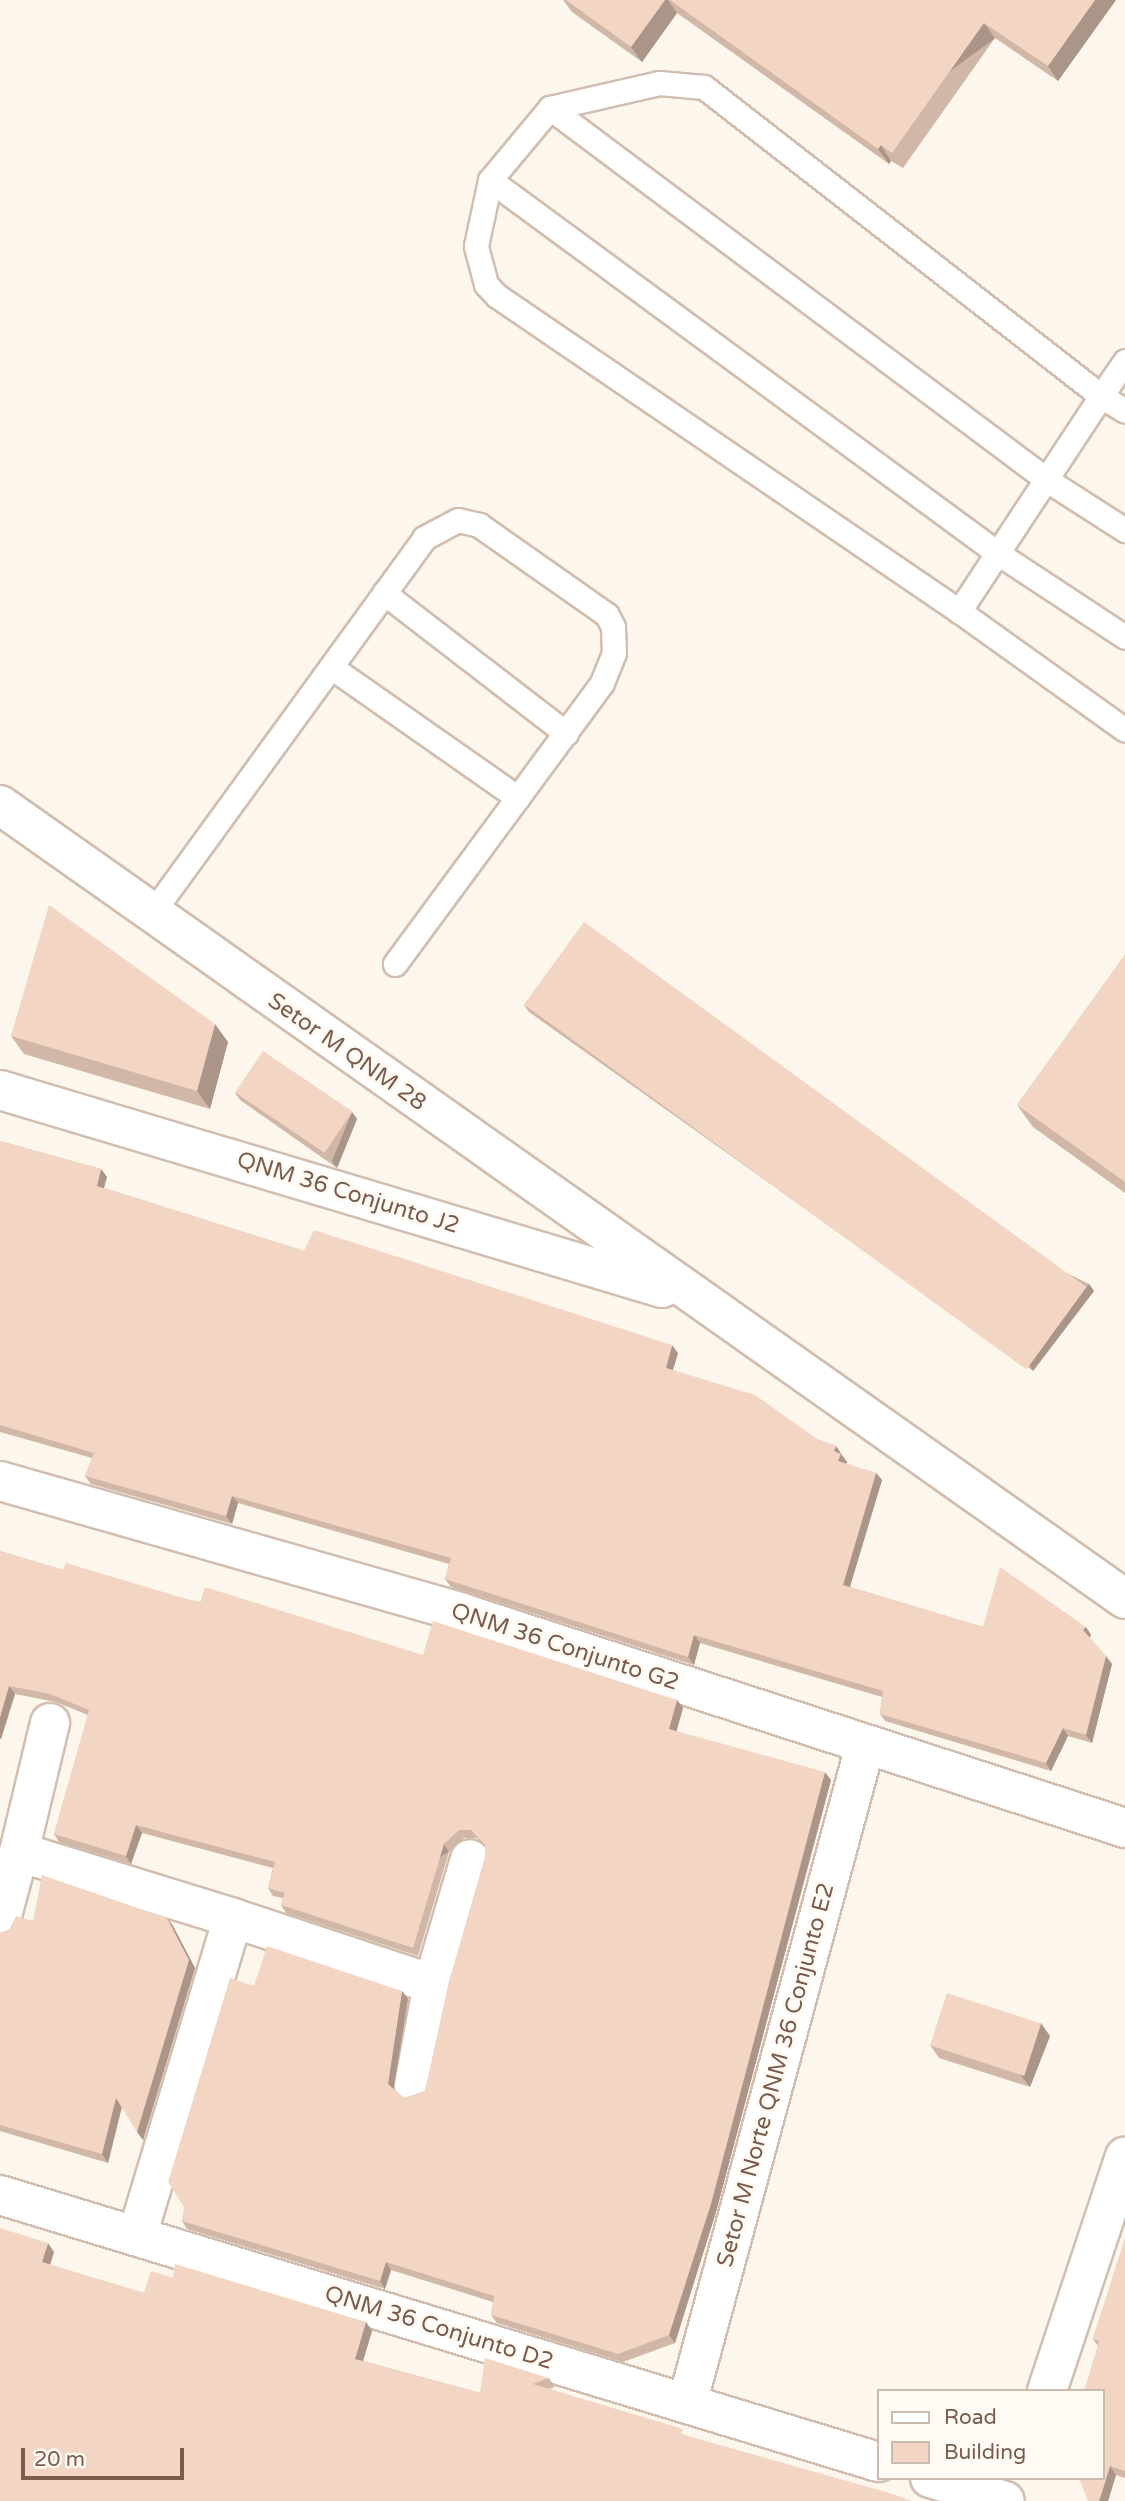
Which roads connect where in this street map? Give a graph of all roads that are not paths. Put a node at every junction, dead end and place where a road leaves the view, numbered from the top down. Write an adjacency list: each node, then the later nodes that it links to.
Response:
1 (550, 108): 2 (lane); 4 (lane); 6 (lane)
2 (490, 180): 8 (lane); 10 (lane)
3 (1125, 361): 4 (lane)
4 (1101, 396): 5 (lane); 6 (lane)
5 (1125, 411)
6 (1047, 480): 7 (lane); 8 (lane)
7 (1125, 530)
8 (996, 552): 10 (lane); 11 (lane)
9 (384, 593): 12 (lane); 14 (lane); 14 (lane)
10 (959, 611): 13 (lane)
11 (1125, 638)
12 (331, 667): 15 (lane); 17 (lane)
13 (1125, 730)
14 (566, 733): 15 (lane)
15 (518, 798): 18 (lane)
16 (0, 805): 17 (street, Setor M QNM 28)
17 (152, 913): 20 (street, Setor M QNM 28)
18 (395, 964)
19 (0, 1090): 20 (street, QNM 36 Conjunto J2)
20 (694, 1298): 22 (street, Setor M QNM 28)
21 (0, 1481): 24 (street, QNM 36 Conjunto G2)
22 (1125, 1598)
23 (50, 1723): 26 (street)
24 (865, 1746): 25 (street, QNM 36 Conjunto G2); 36 (street, Setor M Norte QNM 36 Conjunto E2)
25 (1125, 1828)
26 (19, 1852): 28 (street); 29 (street)
27 (470, 1859): 30 (street)
28 (233, 1918): 30 (street); 34 (street)
29 (0, 1923)
30 (433, 1984): 31 (street)
31 (414, 2085)
32 (1125, 2157): 35 (street)
33 (0, 2195): 34 (street, QNM 36 Conjunto D2)
34 (137, 2235): 36 (street, QNM 36 Conjunto D2)
35 (1048, 2389)
36 (687, 2404): 37 (street, QNM 36 Conjunto D2)
37 (876, 2461)
38 (937, 2480): 40 (street)
39 (1017, 2480): 41 (street)
40 (1005, 2501)
41 (1011, 2501)

